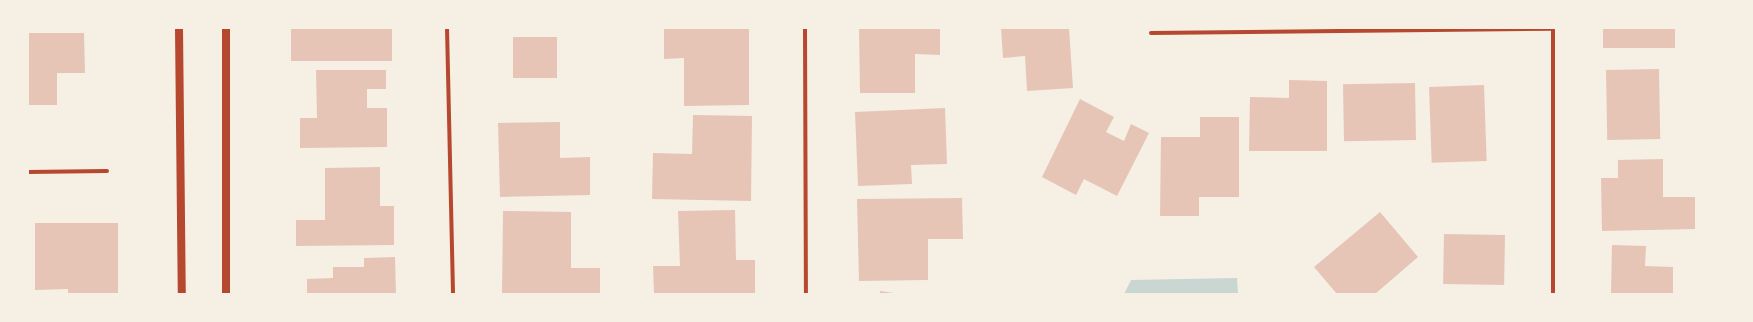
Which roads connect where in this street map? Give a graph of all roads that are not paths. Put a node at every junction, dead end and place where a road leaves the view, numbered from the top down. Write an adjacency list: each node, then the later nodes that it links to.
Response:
1 (179, 28): 9 (main road)
2 (226, 28): 10 (main road)
3 (447, 28): 11 (street)
4 (805, 28): 12 (street)
5 (1553, 29): 6 (street); 13 (street)
6 (1151, 33)
7 (107, 171): 8 (street)
8 (28, 172)
9 (182, 294)
10 (226, 294)
11 (453, 294)
12 (806, 294)
13 (1553, 294)

